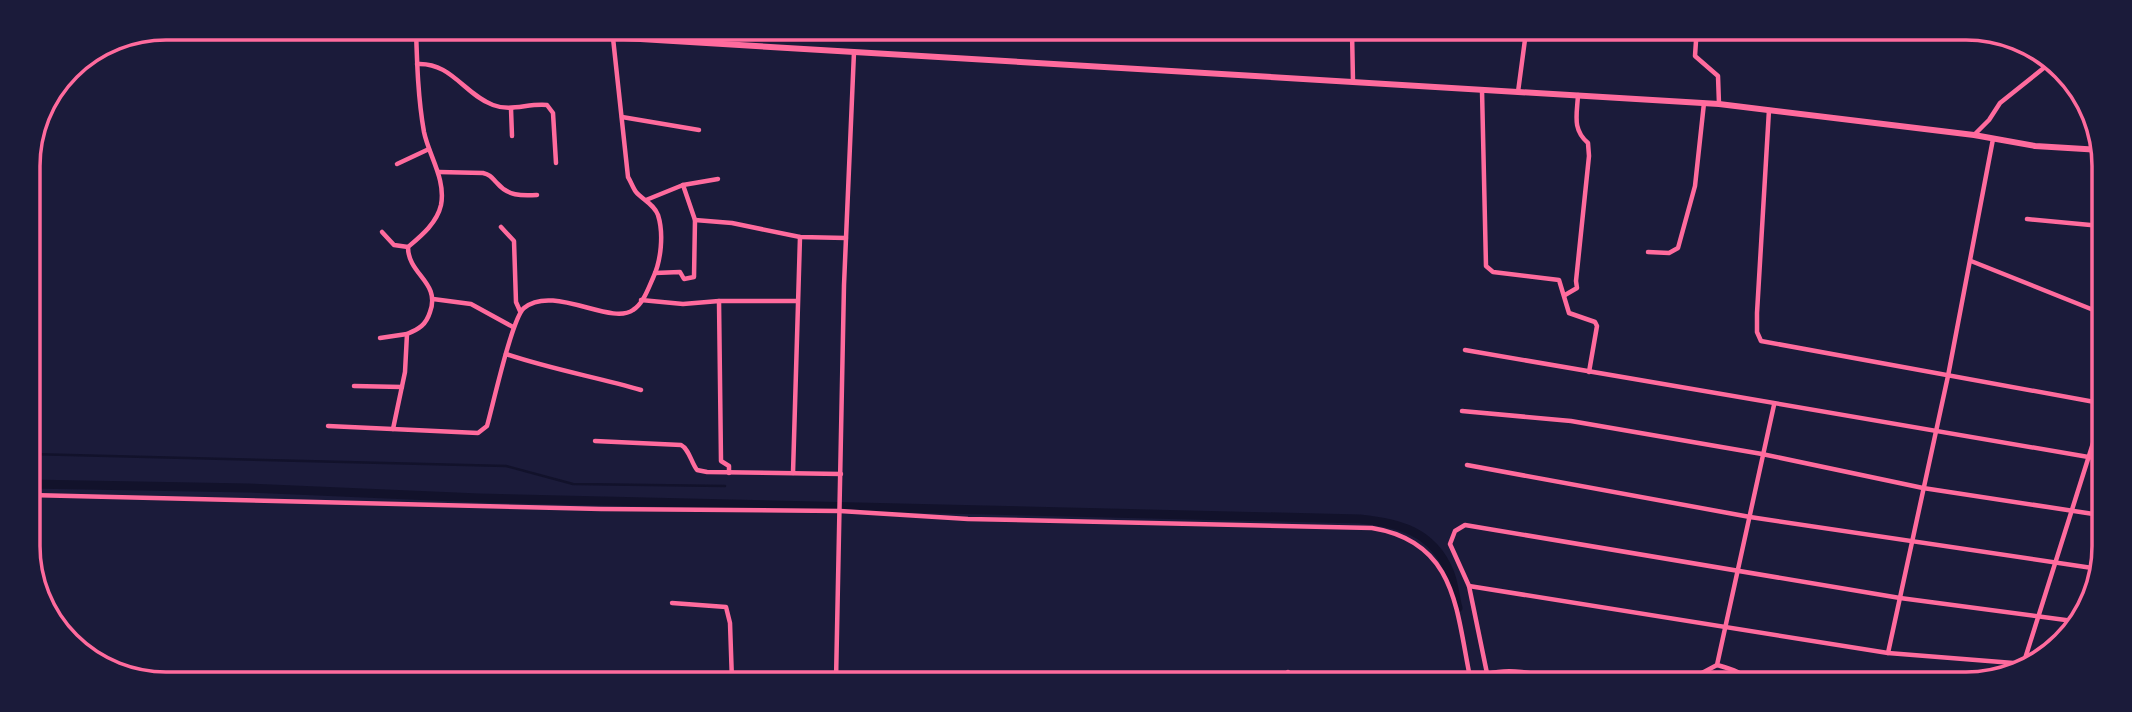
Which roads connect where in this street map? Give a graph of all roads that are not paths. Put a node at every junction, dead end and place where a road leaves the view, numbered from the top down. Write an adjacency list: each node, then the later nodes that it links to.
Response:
1 (1352, 40): 10 (street)
2 (1525, 40): 12 (street)
3 (1696, 40): 15 (street)
4 (416, 41): 8 (street)
5 (613, 41): 18 (street)
6 (663, 41): 7 (main road)
7 (854, 51): 10 (main road); 38 (street)
8 (417, 64): 16 (street); 23 (street)
9 (2044, 68): 20 (street)
10 (1353, 82): 11 (main road)
11 (1482, 90): 12 (main road); 43 (street)
12 (1518, 92): 13 (main road)
13 (1578, 95): 14 (main road); 43 (street)
14 (1704, 103): 15 (main road); 40 (street)
15 (1719, 104): 17 (main road)
16 (511, 109): 21 (street); 25 (street)
17 (1769, 109): 20 (main road); 56 (street)
18 (622, 117): 19 (street); 31 (street)
19 (699, 131)
20 (1974, 135): 22 (main road)
21 (512, 136)
22 (1993, 139): 24 (main road); 41 (street)
23 (429, 149): 26 (street); 27 (street)
24 (2090, 149)
25 (556, 163)
26 (397, 164)
27 (439, 172): 30 (street); 39 (street)
28 (718, 179): 29 (street)
29 (683, 186): 31 (street); 33 (street)
30 (537, 195)
31 (646, 200): 42 (street)
32 (2027, 219): 34 (street)
33 (695, 220): 37 (street); 42 (street)
34 (2092, 225)
35 (501, 227): 49 (street)
36 (382, 232): 39 (street)
37 (800, 237): 38 (street); 47 (street)
38 (846, 238): 74 (street)
39 (408, 247): 44 (street)
40 (1648, 252)
41 (1971, 261): 48 (street); 56 (street)
42 (655, 273): 45 (street)
43 (1565, 295): 55 (street)
44 (433, 299): 50 (street); 51 (street)
45 (641, 300): 46 (street); 49 (street)
46 (719, 301): 47 (street); 72 (street)
47 (797, 301): 73 (street)
48 (2092, 309)
49 (520, 311): 50 (street)
50 (513, 327): 54 (street)
51 (407, 334): 52 (street); 58 (street)
52 (380, 338)
53 (1465, 350): 55 (street)
54 (506, 354): 59 (street); 64 (street)
55 (1589, 372): 61 (street)
56 (1948, 376): 60 (street); 65 (street)
57 (354, 386): 58 (street)
58 (402, 387): 64 (street)
59 (641, 390)
60 (2092, 402)
61 (1774, 405): 65 (street); 68 (street)
62 (1462, 411): 68 (street)
63 (328, 426): 64 (street)
64 (393, 429)
65 (1935, 433): 69 (street); 75 (street)
66 (595, 441): 72 (street)
67 (2092, 444): 69 (street)
68 (1762, 454): 75 (street); 80 (street)
69 (2087, 458): 70 (street); 77 (street)
70 (2092, 458)
71 (1467, 465): 80 (street)
72 (729, 473): 73 (street)
73 (793, 473): 74 (street)
74 (842, 474): 78 (street)
75 (1923, 488): 77 (street); 81 (street)
76 (40, 495): 78 (street)
77 (2071, 510): 79 (street); 82 (street)
78 (841, 511): 95 (street); 100 (street)
79 (2092, 513)
80 (1750, 517): 81 (street); 84 (street)
81 (1912, 541): 82 (street); 86 (street)
82 (2054, 563): 83 (street); 88 (street)
83 (2090, 568)
84 (1738, 571): 85 (street); 86 (street); 90 (street)
85 (1469, 586): 90 (street); 96 (street)
86 (1900, 598): 88 (street); 91 (street)
87 (672, 603): 99 (street)
88 (2038, 617): 89 (street); 92 (street)
89 (2067, 620)
90 (1726, 627): 91 (street); 94 (street)
91 (1888, 653): 93 (street)
92 (2026, 656)
93 (2011, 663)
94 (1717, 665): 97 (street); 98 (street)
95 (1469, 671)
96 (1487, 671)
97 (1705, 671)
98 (1736, 671)
99 (732, 672)
100 (836, 672)

